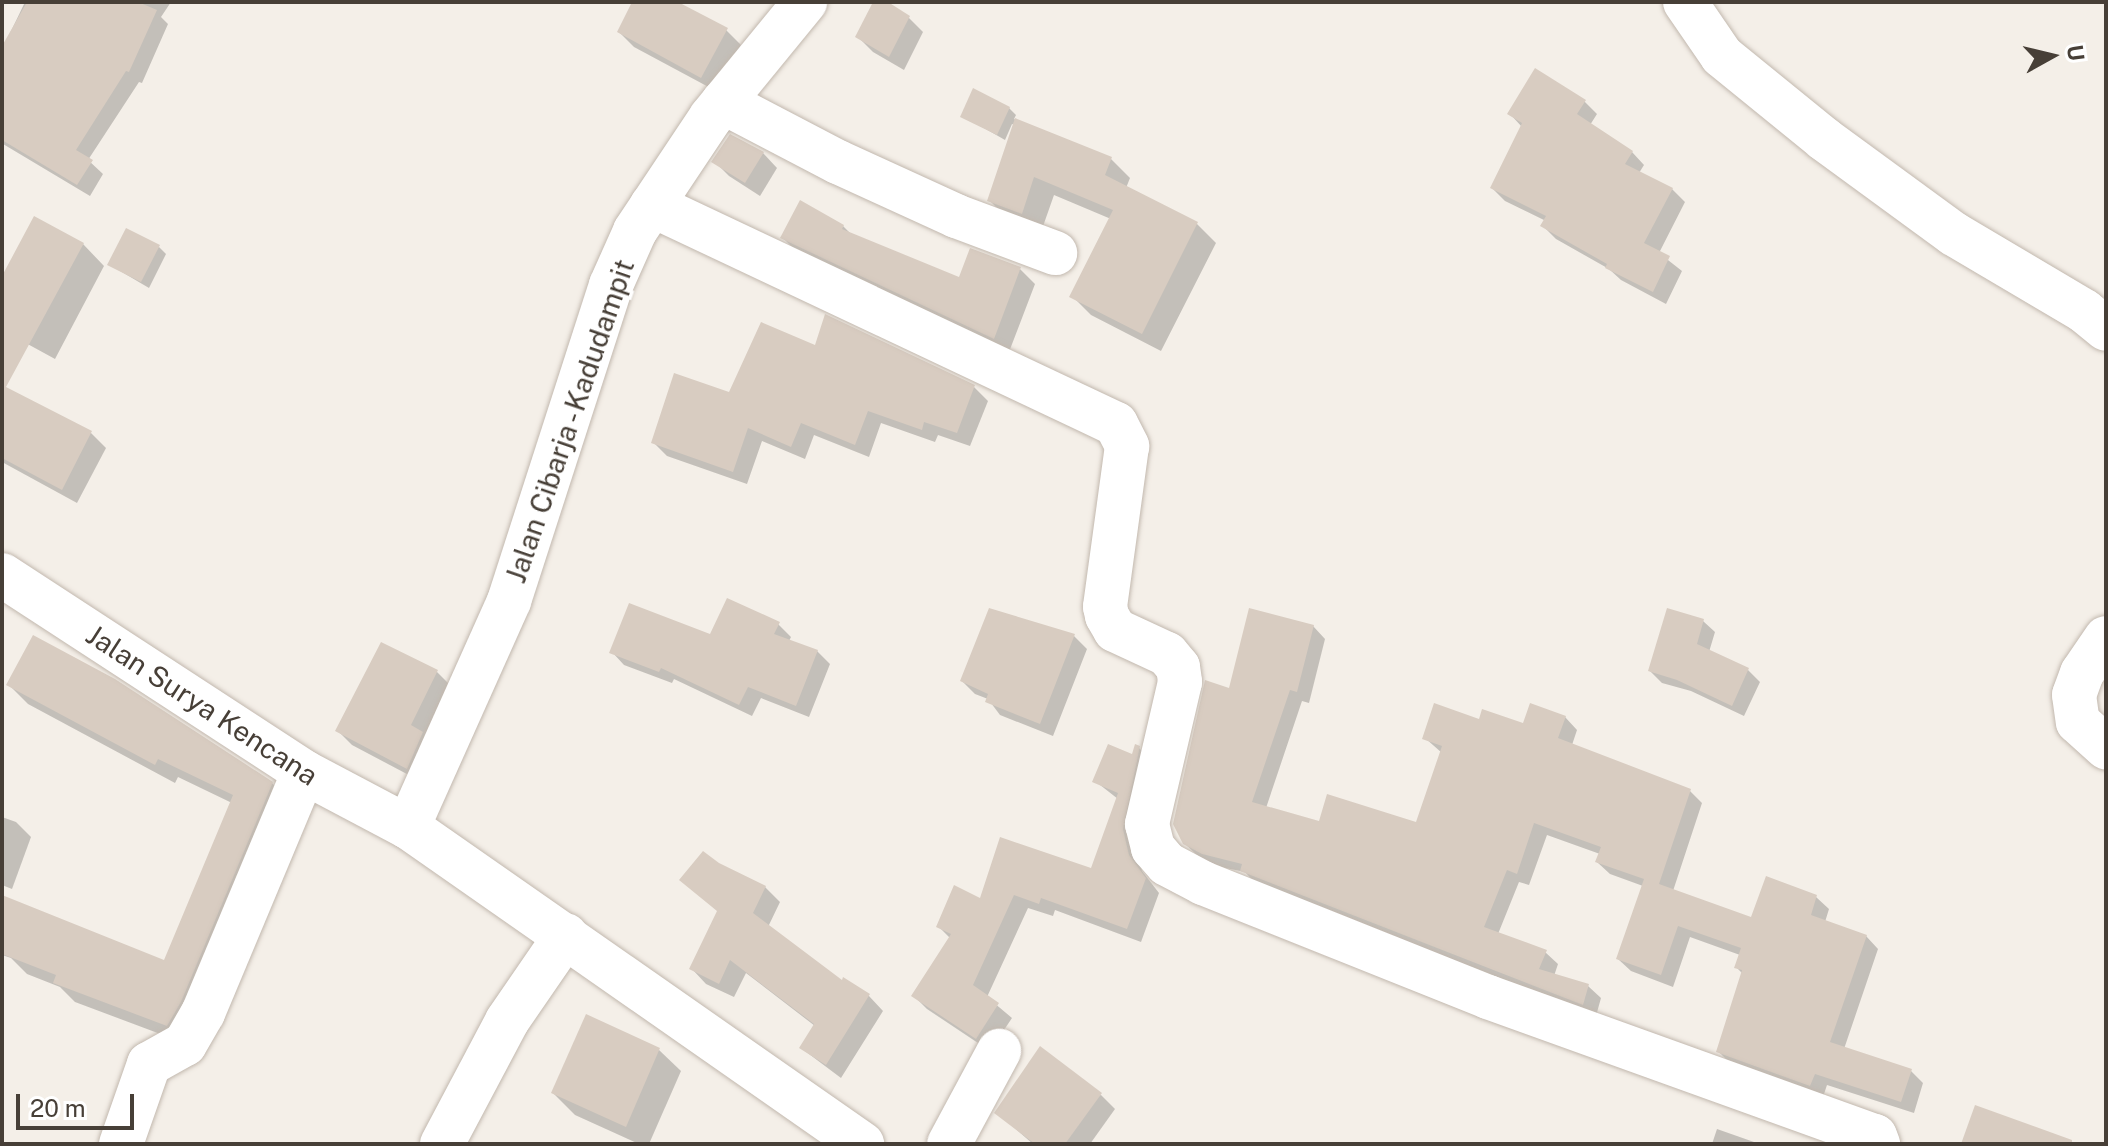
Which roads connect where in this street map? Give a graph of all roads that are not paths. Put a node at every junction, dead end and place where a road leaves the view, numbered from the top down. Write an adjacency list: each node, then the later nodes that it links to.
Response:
1 (805, 2): 3 (street, Jalan Cibarja - Kadudampit)
2 (1685, 2): 6 (street)
3 (723, 102): 4 (street, Jalan Cibarja - Kadudampit); 5 (street)
4 (652, 205): 11 (street, Jalan Cibarja - Kadudampit); 18 (street)
5 (1055, 253)
6 (2106, 329)
7 (2, 575): 10 (street, Jalan Surya Kencana)
8 (2106, 638): 9 (street)
9 (2106, 747)
10 (304, 772): 11 (street, Jalan Surya Kencana); 14 (street)
11 (408, 827): 12 (street, Jalan Surya Kencana)
12 (566, 935): 15 (street); 16 (street, Jalan Surya Kencana)
13 (999, 1051): 17 (street)
14 (121, 1144)
15 (442, 1144)
16 (862, 1144)
17 (949, 1144)
18 (1878, 1144)

